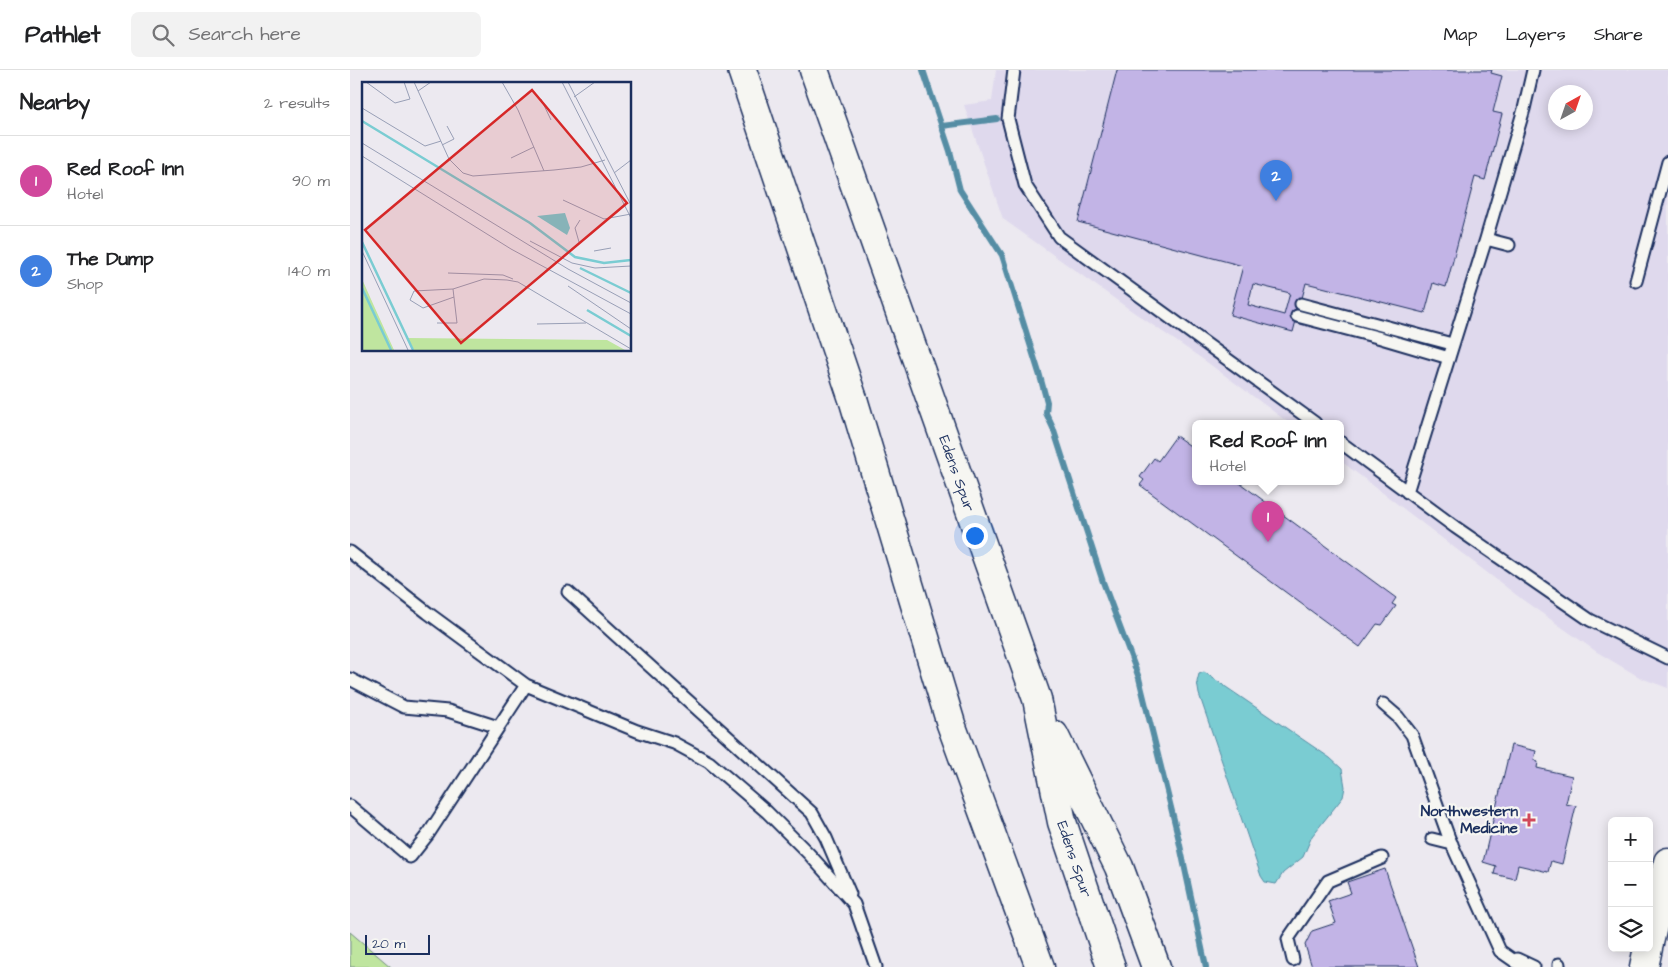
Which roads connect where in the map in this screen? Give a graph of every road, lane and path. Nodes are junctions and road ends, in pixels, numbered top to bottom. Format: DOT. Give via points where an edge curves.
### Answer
graph roads {
  1 [pos="742,70"];
  2 [pos="814,70"];
  3 [pos="1014,70"];
  4 [pos="1533,70"];
  5 [pos="1668,162"];
  6 [pos="1486,239"];
  7 [pos="1508,245"];
  8 [pos="1636,282"];
  9 [pos="1301,304"];
  10 [pos="1297,316"];
  11 [pos="1452,344"];
  12 [pos="1449,358"];
  13 [pos="1311,420"];
  14 [pos="1344,445"];
  15 [pos="1407,492"];
  16 [pos="350,552"];
  17 [pos="568,592"];
  18 [pos="1668,658"];
  19 [pos="350,679"];
  20 [pos="526,685"];
  21 [pos="1036,700"];
  22 [pos="1383,704"];
  23 [pos="951,724"];
  24 [pos="498,727"];
  25 [pos="350,806"];
  26 [pos="1432,838"];
  27 [pos="1452,844"];
  28 [pos="1382,858"];
  29 [pos="1668,862"];
  30 [pos="854,904"];
  31 [pos="1653,926"];
  32 [pos="1500,951"];
  33 [pos="1647,952"];
  34 [pos="1293,960"];
  35 [pos="876,967"];
  36 [pos="1023,967"];
  37 [pos="1040,967"];
  38 [pos="1111,967"];
  39 [pos="1156,967"];
  40 [pos="1523,967"];
  41 [pos="1534,967"];
  42 [pos="1644,967"];
  1 -- 23 [label="main road" via="854,402"];
  2 -- 21 [label="main road, Edens Spur"];
  3 -- 13 [label="lane" via="1008,119 1025,185 1059,237"];
  4 -- 6 [label="lane"];
  5 -- 8 [label="lane"];
  6 -- 7 [label="lane"];
  6 -- 11 [label="lane"];
  9 -- 11 [label="lane"];
  10 -- 12 [label="lane"];
  11 -- 12 [label="lane"];
  12 -- 15 [label="lane"];
  14 -- 15 [label="lane"];
  15 -- 18 [label="lane" via="1590,620"];
  16 -- 20 [label="lane"];
  17 -- 30 [label="lane" via="812,813"];
  19 -- 24 [label="lane" via="404,707 448,711"];
  20 -- 24 [label="lane"];
  20 -- 30 [label="lane" via="674,743 709,762 809,854"];
  21 -- 38 [label="main road, Edens Spur" via="1062,822"];
  21 -- 39 [label="main road" via="1120,867"];
  22 -- 27 [label="lane" via="1412,734"];
  23 -- 36 [label="main road"];
  23 -- 37 [label="main road"];
  24 -- 25 [label="lane" via="410,858"];
  26 -- 27 [label="lane"];
  27 -- 32 [label="lane"];
  28 -- 34 [label="lane" via="1328,881 1288,939"];
  29 -- 31 [label="main road"];
  30 -- 35 [label="lane"];
  32 -- 40 [label="lane"];
  32 -- 41 [label="lane"];
  33 -- 42 [label="main road"];
}
